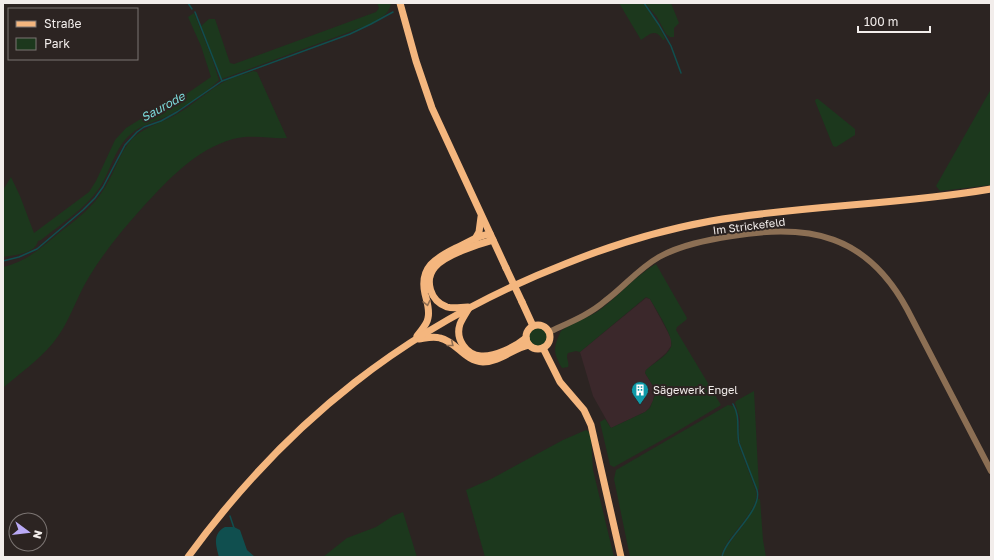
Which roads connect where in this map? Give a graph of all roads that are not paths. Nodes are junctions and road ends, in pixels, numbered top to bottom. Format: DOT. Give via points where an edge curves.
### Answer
graph roads {
  1 [pos="400,3"];
  2 [pos="991,189"];
  3 [pos="481,214"];
  4 [pos="492,237"];
  5 [pos="475,239"];
  6 [pos="470,307"];
  7 [pos="533,326"];
  8 [pos="549,332"];
  9 [pos="414,340"];
  10 [pos="528,342"];
  11 [pos="543,348"];
  12 [pos="991,471"];
  13 [pos="188,557"];
  14 [pos="621,557"];
  1 -- 3 [label="main road" via="432,108"];
  2 -- 6 [label="main road" via="928,198 757,214 685,227 595,252 520,282"];
  3 -- 4 [label="main road"];
  3 -- 5 [label="main road" via="479,232"];
  4 -- 5 [label="main road" via="480,236"];
  4 -- 6 [label="main road" via="444,260 435,267 430,278 430,289 441,304 450,308"];
  4 -- 7 [label="main road, bridge"];
  5 -- 9 [label="main road, one-way" via="437,258 427,269 424,287 428,317"];
  6 -- 9 [label="main road"];
  6 -- 10 [label="main road" via="458,331 461,342 470,352 482,356 494,354"];
  7 -- 8 [label="main road" via="544,326"];
  7 -- 10 [label="main road" via="528,331"];
  8 -- 11 [label="main road" via="549,343"];
  8 -- 12 [label="street, Im Strickefeld" via="597,308 644,267 673,251 753,233 792,231 826,237 862,254 892,284"];
  9 -- 10 [label="main road, one-way" via="441,338 468,358 483,362 499,358"];
  9 -- 13 [label="main road" via="349,386 293,435 235,496"];
  10 -- 11 [label="main road" via="536,349"];
  11 -- 14 [label="main road" via="560,382 584,410 591,425"];
}
